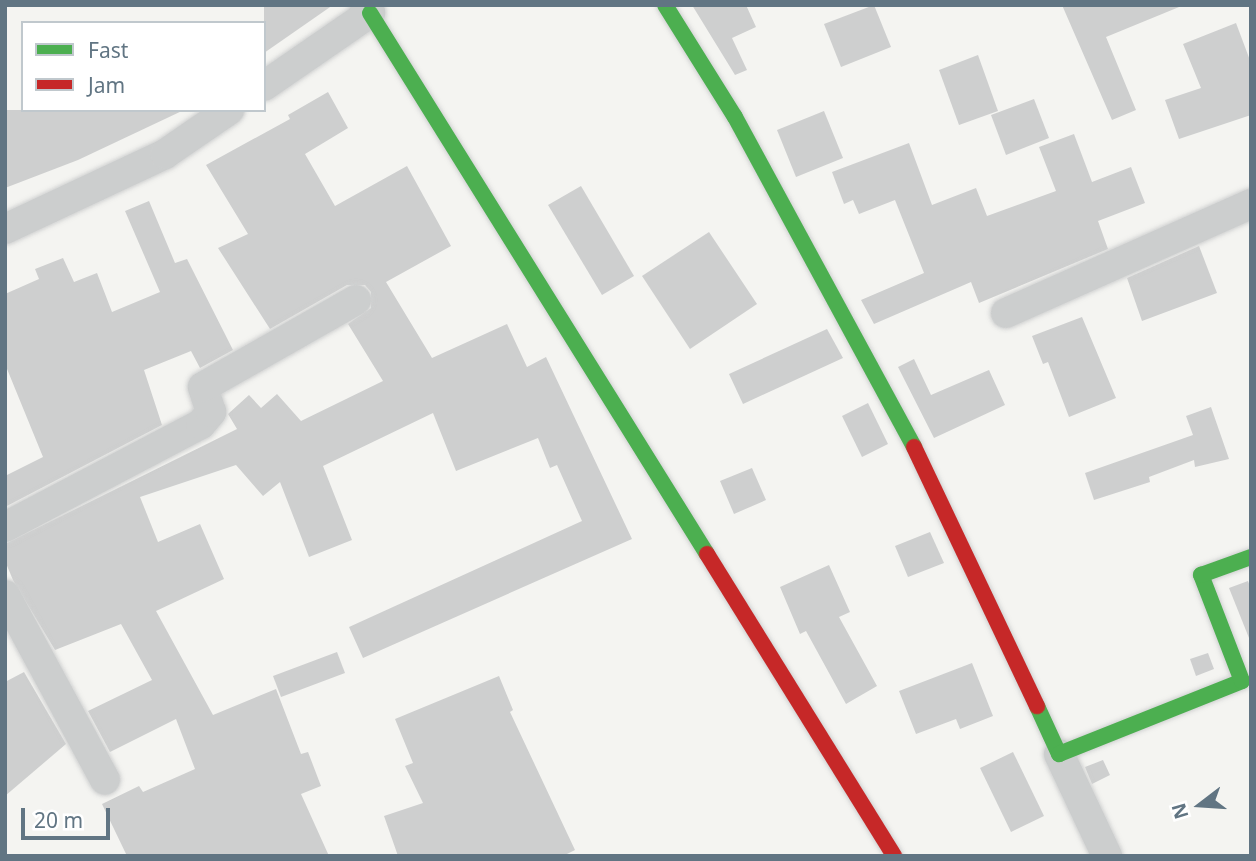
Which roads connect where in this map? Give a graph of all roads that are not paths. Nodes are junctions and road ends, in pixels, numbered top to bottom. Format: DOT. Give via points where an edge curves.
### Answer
graph roads {
  1 [pos="665,5"];
  2 [pos="372,8"];
  3 [pos="266,85"];
  4 [pos="226,112"];
  5 [pos="1251,204"];
  6 [pos="5,229"];
  7 [pos="356,300"];
  8 [pos="1006,313"];
  9 [pos="5,527"];
  10 [pos="1251,557"];
  11 [pos="5,595"];
  12 [pos="1059,754"];
  13 [pos="105,780"];
  14 [pos="894,856"];
  15 [pos="1107,856"];
  1 -- 12 [label="street" via="735,117 894,405"];
  2 -- 3 [label="street"];
  2 -- 14 [label="street"];
  4 -- 6 [label="street" via="164,154"];
  5 -- 8 [label="street"];
  7 -- 9 [label="street" via="203,387 211,412 201,424"];
  10 -- 12 [label="street" via="1201,575 1242,681"];
  11 -- 13 [label="street"];
  12 -- 15 [label="street"];
}
